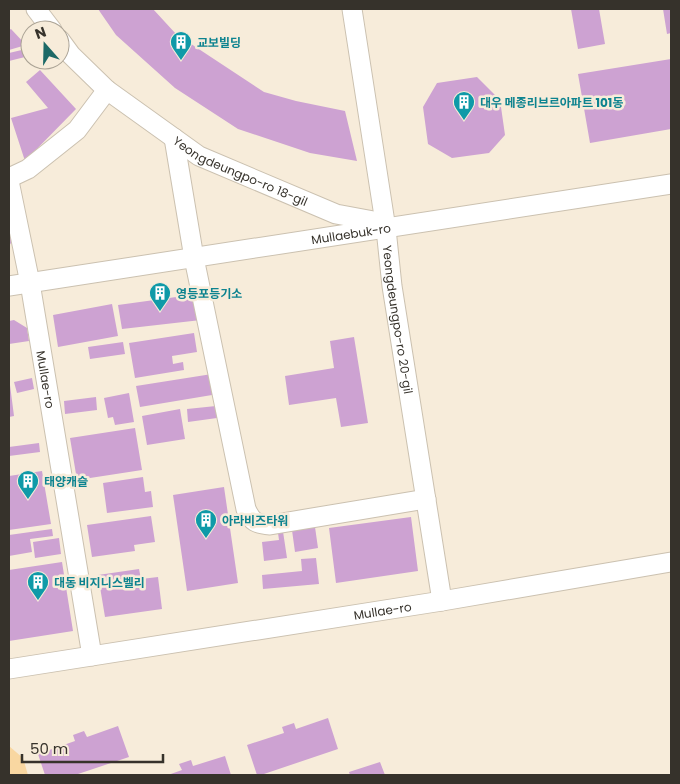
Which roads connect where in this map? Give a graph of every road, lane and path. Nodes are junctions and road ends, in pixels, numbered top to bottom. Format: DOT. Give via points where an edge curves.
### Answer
graph roads {
  1 [pos="36,9"];
  2 [pos="352,9"];
  3 [pos="44,20"];
  4 [pos="70,54"];
  5 [pos="107,90"];
  6 [pos="174,138"];
  7 [pos="9,180"];
  8 [pos="671,184"];
  9 [pos="386,229"];
  10 [pos="194,258"];
  11 [pos="30,283"];
  12 [pos="9,286"];
  13 [pos="426,499"];
  14 [pos="671,562"];
  15 [pos="442,601"];
  16 [pos="92,656"];
  17 [pos="9,669"];
  1 -- 3 [label="street"];
  2 -- 9 [label="street, Yeongdeungpo-ro 20-gil"];
  4 -- 5 [label="street, Yeongdeungpo-ro 18-gil"];
  5 -- 6 [label="street, Yeongdeungpo-ro 18-gil"];
  5 -- 7 [label="street" via="76,130 28,169"];
  6 -- 9 [label="street, Yeongdeungpo-ro 18-gil" via="199,156 236,172 336,214 379,222"];
  6 -- 10 [label="street"];
  7 -- 11 [label="street"];
  8 -- 9 [label="street, Mullaebuk-ro"];
  9 -- 10 [label="street, Mullaebuk-ro"];
  9 -- 13 [label="street, Yeongdeungpo-ro 20-gil"];
  10 -- 11 [label="street, Mullaebuk-ro"];
  10 -- 13 [label="street" via="250,517 270,525"];
  11 -- 12 [label="street, Mullaebuk-ro"];
  11 -- 16 [label="street, Mullae-ro"];
  13 -- 15 [label="street, Yeongdeungpo-ro 20-gil"];
  14 -- 15 [label="street, Mullae-ro"];
  15 -- 16 [label="street, Mullae-ro"];
  16 -- 17 [label="street, Mullae-ro"];
}
